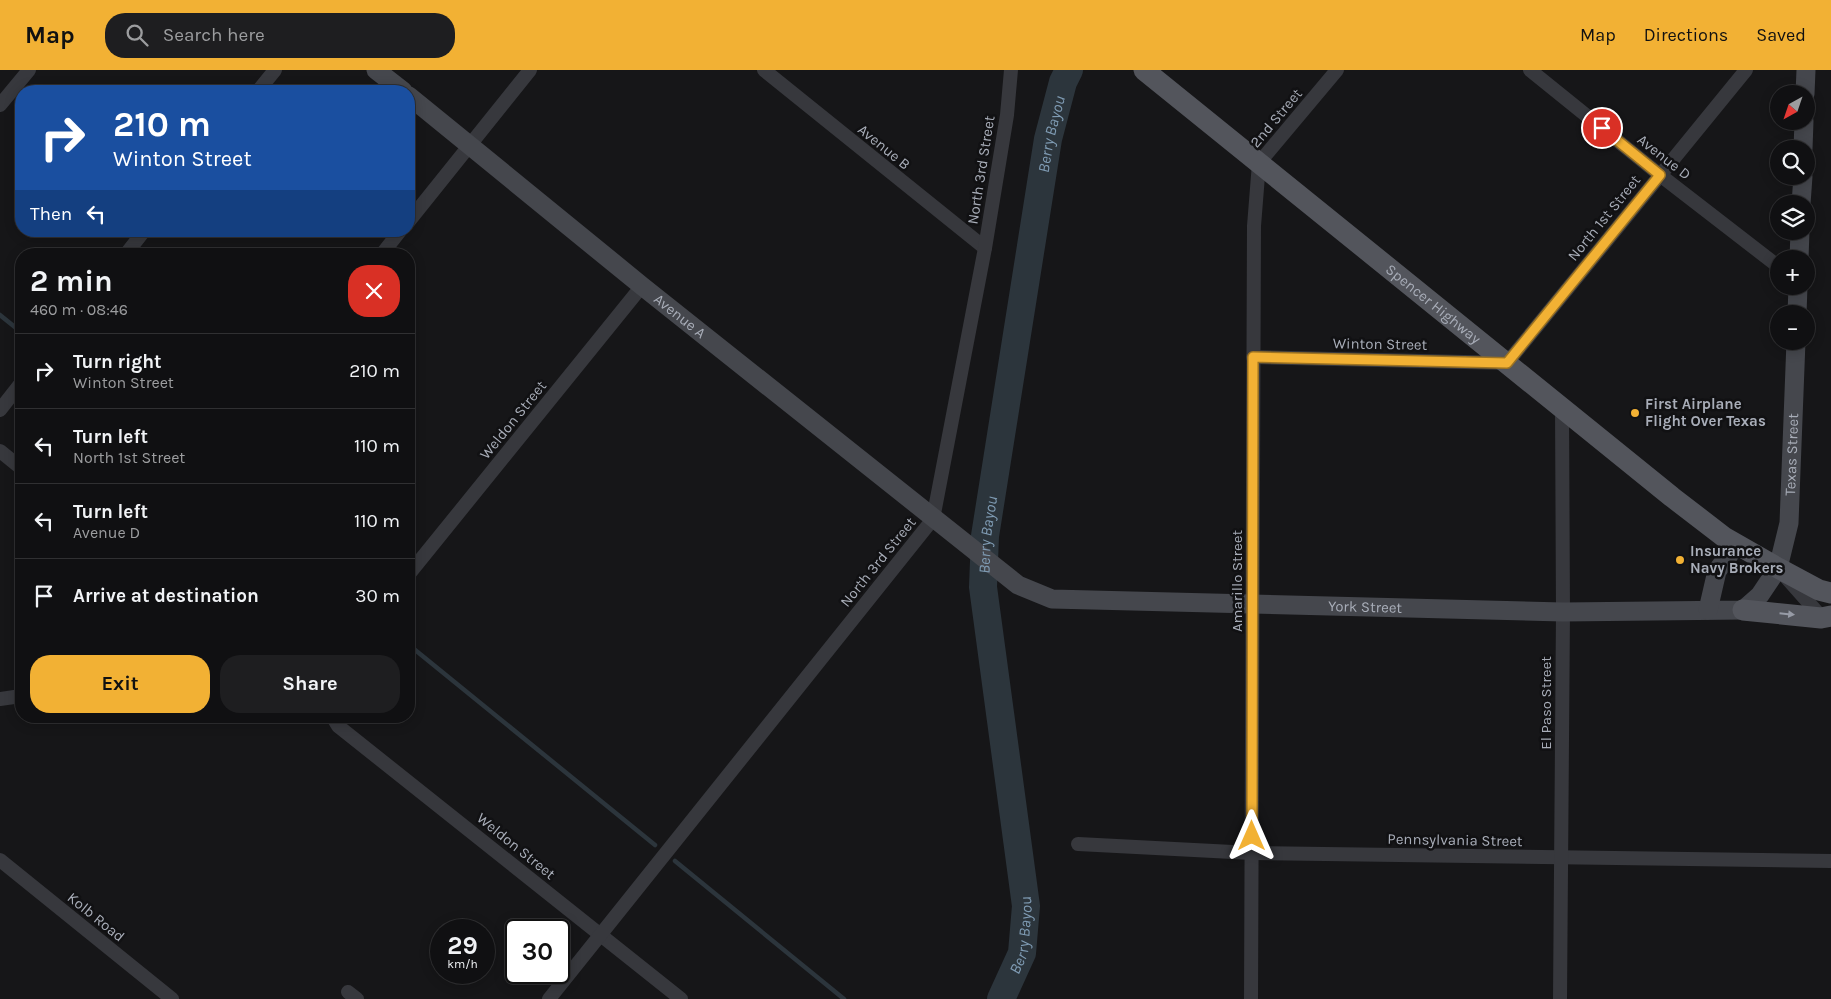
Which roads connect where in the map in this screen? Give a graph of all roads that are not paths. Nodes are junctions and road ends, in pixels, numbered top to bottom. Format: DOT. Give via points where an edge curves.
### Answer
graph roads {
  1 [pos="29,70"];
  2 [pos="275,70"];
  3 [pos="376,70"];
  4 [pos="530,70"];
  5 [pos="764,70"];
  6 [pos="1011,70"];
  7 [pos="1144,70"];
  8 [pos="1337,70"];
  9 [pos="1530,70"];
  10 [pos="1746,70"];
  11 [pos="1806,70"];
  12 [pos="17,85"];
  13 [pos="263,85"];
  14 [pos="395,85"];
  15 [pos="1805,85"];
  16 [pos="15,87"];
  17 [pos="415,101"];
  18 [pos="0,105"];
  19 [pos="470,145"];
  20 [pos="1259,164"];
  21 [pos="1660,175"];
  22 [pos="415,214"];
  23 [pos="139,237"];
  24 [pos="395,237"];
  25 [pos="131,248"];
  26 [pos="387,248"];
  27 [pos="985,248"];
  28 [pos="1770,260"];
  29 [pos="642,286"];
  30 [pos="1796,350"];
  31 [pos="1253,357"];
  32 [pos="1507,363"];
  33 [pos="15,391"];
  34 [pos="1562,408"];
  35 [pos="0,410"];
  36 [pos="0,451"];
  37 [pos="15,463"];
  38 [pos="933,519"];
  39 [pos="953,534"];
  40 [pos="1736,544"];
  41 [pos="415,567"];
  42 [pos="1778,568"];
  43 [pos="1831,593"];
  44 [pos="1253,605"];
  45 [pos="1708,610"];
  46 [pos="1743,610"];
  47 [pos="1563,612"];
  48 [pos="1828,620"];
  49 [pos="15,697"];
  50 [pos="0,699"];
  51 [pos="336,723"];
  52 [pos="1078,844"];
  53 [pos="1252,853"];
  54 [pos="1561,857"];
  55 [pos="0,860"];
  56 [pos="1831,861"];
  57 [pos="601,935"];
  58 [pos="172,999"];
  59 [pos="549,999"];
  60 [pos="682,999"];
  61 [pos="1251,999"];
  62 [pos="1560,999"];
  1 -- 12 [label="street"];
  2 -- 13 [label="street"];
  3 -- 14 [label="street"];
  4 -- 19 [label="street"];
  5 -- 27 [label="street, Avenue B"];
  6 -- 27 [label="street, North 3rd Street" via="1007,115"];
  7 -- 20 [label="main road, Spencer Highway"];
  8 -- 20 [label="street, 2nd Street"];
  9 -- 21 [label="street, Avenue D"];
  10 -- 21 [label="street, North 1st Street"];
  11 -- 15 [label="street"];
  16 -- 18 [label="street"];
  17 -- 19 [label="street, Avenue A"];
  19 -- 22 [label="street"];
  19 -- 29 [label="street, Avenue A"];
  20 -- 31 [label="street, Amarillo Street" via="1254,226"];
  20 -- 32 [label="main road, Spencer Highway"];
  21 -- 28 [label="street, Avenue D"];
  21 -- 32 [label="street, North 1st Street"];
  23 -- 25 [label="street"];
  24 -- 26 [label="street"];
  27 -- 38 [label="street, North 3rd Street"];
  29 -- 38 [label="street, Avenue A"];
  29 -- 41 [label="street, Weldon Street"];
  30 -- 42 [label="street, Texas Street" via="1789,523"];
  31 -- 32 [label="street, Winton Street"];
  31 -- 44 [label="street, Amarillo Street"];
  32 -- 34 [label="main road, Spencer Highway"];
  33 -- 35 [label="street"];
  34 -- 40 [label="main road, Spencer Highway"];
  34 -- 47 [label="street, El Paso Street"];
  36 -- 37 [label="street"];
  38 -- 39 [label="street, Avenue A"];
  38 -- 57 [label="street, North 3rd Street"];
  39 -- 44 [label="street, York Street" via="1018,585 1052,599"];
  40 -- 42 [label="main road, Spencer Highway"];
  40 -- 45 [label="street" via="1717,571"];
  42 -- 43 [label="main road, Spencer Highway"];
  42 -- 46 [label="street" via="1760,595"];
  42 -- 48 [label="street"];
  44 -- 47 [label="street, York Street"];
  44 -- 53 [label="street, Amarillo Street"];
  45 -- 46 [label="street, York Street"];
  45 -- 47 [label="street, York Street"];
  46 -- 48 [label="main road, one-way"];
  47 -- 54 [label="street, El Paso Street"];
  49 -- 50 [label="street"];
  51 -- 57 [label="street, Weldon Street"];
  52 -- 53 [label="street, Pennsylvania Street"];
  53 -- 54 [label="street, Pennsylvania Street"];
  53 -- 61 [label="street, Amarillo Street"];
  54 -- 56 [label="street, Pennsylvania Street"];
  54 -- 62 [label="street, El Paso Street"];
  55 -- 58 [label="street, Kolb Road"];
  57 -- 59 [label="street, North 3rd Street"];
  57 -- 60 [label="street, Weldon Street"];
}
